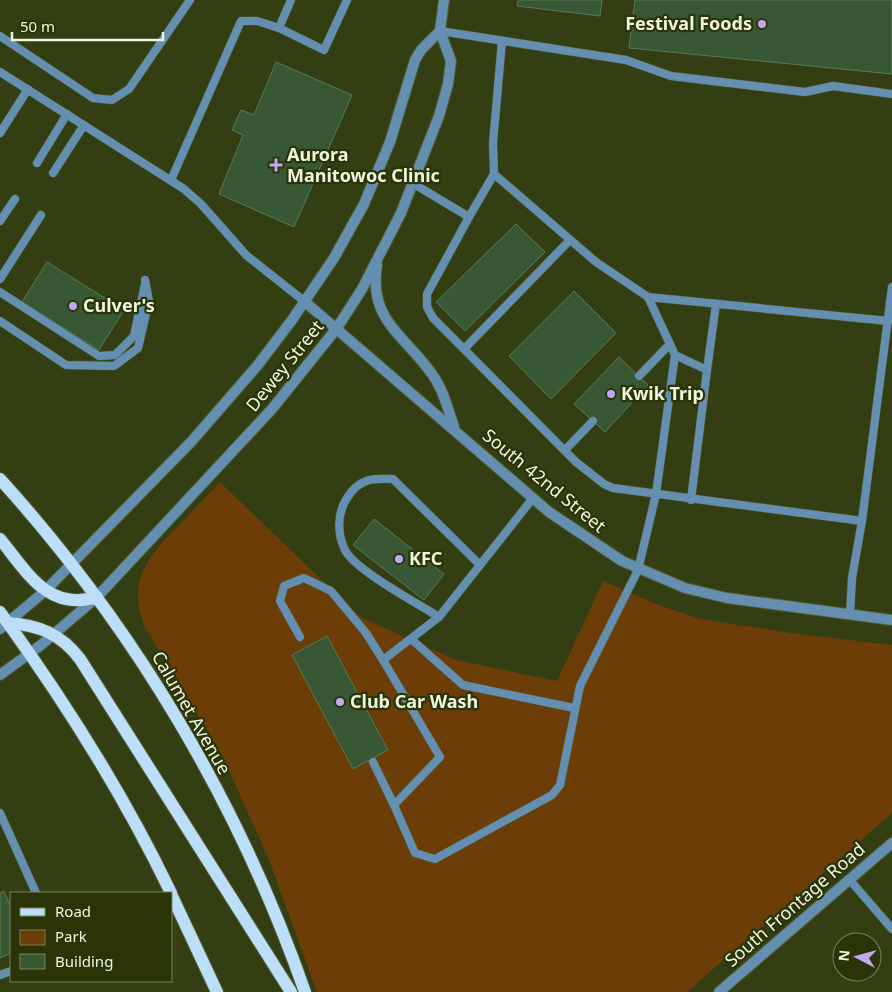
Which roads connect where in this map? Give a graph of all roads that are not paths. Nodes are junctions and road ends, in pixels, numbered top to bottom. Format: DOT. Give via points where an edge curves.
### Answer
graph roads {
  1 [pos="190,0"];
  2 [pos="291,0"];
  3 [pos="347,0"];
  4 [pos="444,0"];
  5 [pos="279,28"];
  6 [pos="440,31"];
  7 [pos="0,36"];
  8 [pos="502,41"];
  9 [pos="0,72"];
  10 [pos="28,89"];
  11 [pos="892,94"];
  12 [pos="67,114"];
  13 [pos="84,125"];
  14 [pos="0,133"];
  15 [pos="37,163"];
  16 [pos="53,172"];
  17 [pos="494,174"];
  18 [pos="171,180"];
  19 [pos="414,184"];
  20 [pos="15,199"];
  21 [pos="41,215"];
  22 [pos="469,217"];
  23 [pos="0,221"];
  24 [pos="570,240"];
  25 [pos="380,254"];
  26 [pos="0,279"];
  27 [pos="892,287"];
  28 [pos="0,292"];
  29 [pos="648,297"];
  30 [pos="304,301"];
  31 [pos="716,304"];
  32 [pos="0,321"];
  33 [pos="888,321"];
  34 [pos="338,328"];
  35 [pos="670,344"];
  36 [pos="464,349"];
  37 [pos="675,355"];
  38 [pos="707,370"];
  39 [pos="639,376"];
  40 [pos="593,421"];
  41 [pos="454,428"];
  42 [pos="564,450"];
  43 [pos="0,479"];
  44 [pos="656,494"];
  45 [pos="533,498"];
  46 [pos="691,500"];
  47 [pos="862,521"];
  48 [pos="0,539"];
  49 [pos="479,564"];
  50 [pos="71,565"];
  51 [pos="638,570"];
  52 [pos="44,591"];
  53 [pos="96,597"];
  54 [pos="0,612"];
  55 [pos="850,615"];
  56 [pos="439,617"];
  57 [pos="892,620"];
  58 [pos="4,626"];
  59 [pos="54,634"];
  60 [pos="300,637"];
  61 [pos="411,639"];
  62 [pos="29,654"];
  63 [pos="383,660"];
  64 [pos="0,675"];
  65 [pos="574,708"];
  66 [pos="373,762"];
  67 [pos="394,805"];
  68 [pos="0,816"];
  69 [pos="892,844"];
  70 [pos="850,879"];
  71 [pos="36,892"];
  72 [pos="171,892"];
  73 [pos="172,895"];
  74 [pos="892,929"];
  75 [pos="217,992"];
  76 [pos="291,992"];
  77 [pos="305,992"];
  78 [pos="719,992"];
  1 -- 7 [label="lane" via="129,88 112,100 93,98"];
  2 -- 5 [label="lane"];
  3 -- 5 [label="lane" via="324,50"];
  4 -- 6 [label="street"];
  5 -- 18 [label="lane" via="241,21"];
  6 -- 8 [label="lane"];
  6 -- 19 [label="street, Dewey Street" via="450,54 450,76"];
  6 -- 30 [label="street, Dewey Street" via="421,50 416,60 398,119 364,204 339,250"];
  8 -- 11 [label="lane" via="626,60 671,76 805,92 833,86"];
  8 -- 17 [label="lane" via="493,143"];
  9 -- 10 [label="lane"];
  10 -- 12 [label="lane"];
  10 -- 14 [label="lane"];
  12 -- 13 [label="lane"];
  12 -- 15 [label="lane"];
  13 -- 16 [label="lane"];
  13 -- 18 [label="lane"];
  17 -- 22 [label="lane"];
  17 -- 24 [label="lane"];
  18 -- 30 [label="lane" via="201,204 246,255"];
  19 -- 22 [label="lane"];
  19 -- 25 [label="street, Dewey Street"];
  20 -- 23 [label="lane"];
  21 -- 26 [label="lane"];
  22 -- 36 [label="lane" via="427,294 426,307 432,318"];
  24 -- 29 [label="lane"];
  24 -- 36 [label="lane"];
  25 -- 34 [label="street, Dewey Street"];
  25 -- 41 [label="street" via="376,290 382,312 391,329 436,379"];
  27 -- 33 [label="lane"];
  28 -- 32 [label="lane" via="100,356 115,355 134,336 146,280 149,301 138,348 114,366 66,365"];
  29 -- 31 [label="lane"];
  29 -- 35 [label="lane"];
  30 -- 34 [label="street, South 42nd Street"];
  30 -- 50 [label="street, Dewey Street" via="257,366 191,442"];
  31 -- 33 [label="lane"];
  31 -- 38 [label="lane"];
  33 -- 47 [label="lane"];
  34 -- 41 [label="street, South 42nd Street"];
  34 -- 53 [label="street, Dewey Street" via="272,409"];
  35 -- 37 [label="lane"];
  35 -- 39 [label="lane"];
  36 -- 42 [label="lane"];
  37 -- 38 [label="lane"];
  37 -- 44 [label="lane"];
  38 -- 46 [label="lane"];
  40 -- 42 [label="lane"];
  41 -- 45 [label="street, South 42nd Street"];
  42 -- 44 [label="lane" via="604,484"];
  43 -- 50 [label="main road, Calumet Avenue"];
  44 -- 46 [label="lane"];
  44 -- 51 [label="lane"];
  45 -- 49 [label="lane"];
  45 -- 51 [label="street, South 42nd Street" via="586,539"];
  46 -- 47 [label="lane"];
  47 -- 55 [label="lane" via="852,578"];
  48 -- 52 [label="main road"];
  49 -- 56 [label="lane"];
  49 -- 56 [label="lane" via="393,479 373,478 354,487 341,507 339,528 345,550 363,569"];
  50 -- 52 [label="street, Dewey Street"];
  50 -- 53 [label="main road, Calumet Avenue"];
  51 -- 55 [label="street, South 42nd Street" via="720,597"];
  51 -- 65 [label="lane" via="580,686"];
  52 -- 53 [label="main road" via="68,601"];
  52 -- 58 [label="street, Dewey Street"];
  53 -- 59 [label="street, Dewey Street"];
  53 -- 77 [label="main road, Calumet Avenue" via="140,658 206,771 266,894"];
  54 -- 58 [label="main road"];
  55 -- 57 [label="street, South 42nd Street"];
  56 -- 61 [label="lane"];
  58 -- 59 [label="main road" via="32,626"];
  58 -- 62 [label="main road"];
  59 -- 62 [label="street, Dewey Street"];
  59 -- 76 [label="main road" via="69,646 87,669"];
  60 -- 63 [label="lane" via="280,601 284,586 304,578 331,590"];
  61 -- 63 [label="lane"];
  61 -- 65 [label="lane" via="463,685"];
  62 -- 64 [label="street, Dewey Street"];
  62 -- 72 [label="main road" via="149,847"];
  63 -- 67 [label="lane" via="440,757"];
  65 -- 67 [label="lane" via="560,785 552,795 435,859 415,853"];
  66 -- 67 [label="lane"];
  68 -- 71 [label="lane"];
  69 -- 70 [label="street, South Frontage Road"];
  70 -- 74 [label="lane"];
  70 -- 78 [label="street, South Frontage Road"];
  73 -- 75 [label="main road"];
}
